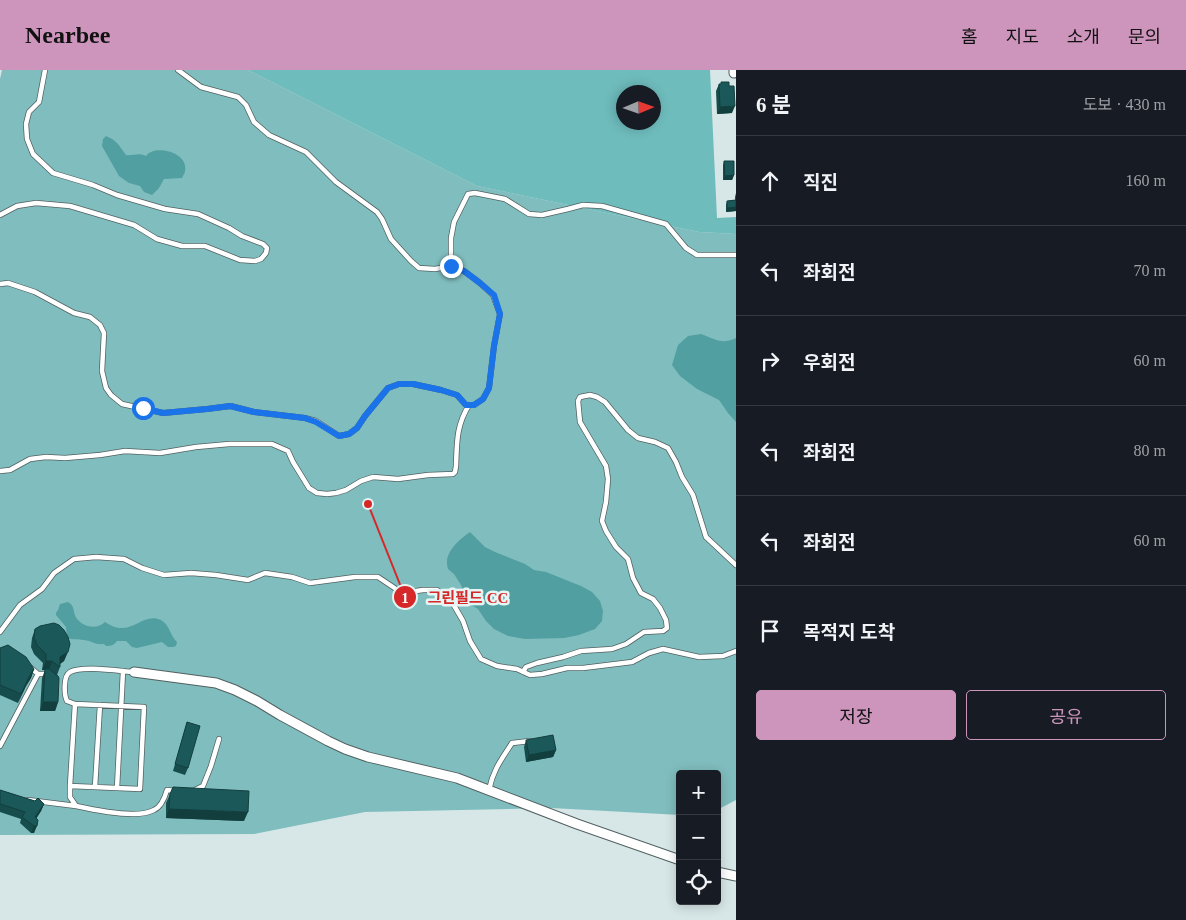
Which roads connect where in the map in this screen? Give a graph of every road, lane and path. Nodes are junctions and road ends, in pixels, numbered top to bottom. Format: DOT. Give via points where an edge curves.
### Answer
graph roads {
  1 [pos="45,70"];
  2 [pos="178,70"];
  3 [pos="0,215"];
  4 [pos="736,255"];
  5 [pos="451,266"];
  6 [pos="0,284"];
  7 [pos="469,405"];
  8 [pos="0,471"];
  9 [pos="736,565"];
  10 [pos="0,632"];
  11 [pos="736,651"];
  12 [pos="26,662"];
  13 [pos="123,671"];
  14 [pos="134,672"];
  15 [pos="523,672"];
  16 [pos="38,674"];
  17 [pos="52,678"];
  18 [pos="58,682"];
  19 [pos="64,695"];
  20 [pos="76,704"];
  21 [pos="100,705"];
  22 [pos="121,706"];
  23 [pos="219,739"];
  24 [pos="534,741"];
  25 [pos="0,746"];
  26 [pos="70,786"];
  27 [pos="95,787"];
  28 [pos="117,788"];
  29 [pos="490,790"];
  30 [pos="179,791"];
  31 [pos="185,792"];
  32 [pos="24,799"];
  33 [pos="76,806"];
  34 [pos="676,859"];
  35 [pos="721,873"];
  36 [pos="736,876"];
  1 -- 3 [label="lane" via="39,102 29,112 27,139 33,154 53,173 141,202 198,214 263,244 266,253 255,261 240,260 206,246 182,246 157,240 134,226 70,206 36,203 17,206"];
  2 -- 5 [label="lane" via="201,87 238,97 254,122 269,135 306,152 336,182 377,212 391,239 419,268"];
  4 -- 5 [label="lane" via="697,255 686,248 666,224 615,209 582,205 542,215 529,214 505,199 476,193 468,194 454,222"];
  5 -- 7 [label="lane" via="464,271 494,295 500,314 489,388 483,399"];
  6 -- 7 [label="lane" via="8,283 35,292 74,313 90,317 100,325 104,333 102,371 106,388 122,404 163,413 230,406 305,418 339,436 357,428 388,388 399,384 441,390 457,395"];
  7 -- 8 [label="lane" via="458,431 453,474 398,479 373,477 346,490 327,494 308,488 288,451 272,444 228,444 160,452 125,451 46,457 30,459 10,470"];
  9 -- 15 [label="lane" via="706,537 693,495 668,448 638,438 597,397 580,397 580,422 606,466 608,479 602,521 616,547 628,559 641,593 660,608 667,628 644,632 612,649 581,651 537,663 526,667"];
  10 -- 15 [label="lane" via="20,605 74,558 124,559 164,575 191,573 248,580 265,574 310,583 378,577 402,593 438,590 452,602 481,659"];
  11 -- 15 [label="lane" via="723,656 699,657 663,649 632,662 567,668 542,674"];
  12 -- 16 [label="lane"];
  13 -- 14 [label="lane"];
  13 -- 19 [label="lane" via="71,671 66,676"];
  13 -- 22 [label="lane"];
  14 -- 29 [label="street" via="216,683 257,701 345,749 457,778"];
  16 -- 17 [label="lane"];
  16 -- 25 [label="lane"];
  18 -- 19 [label="lane"];
  19 -- 20 [label="lane" via="66,701"];
  20 -- 21 [label="lane"];
  20 -- 26 [label="lane"];
  21 -- 22 [label="lane"];
  21 -- 27 [label="lane"];
  22 -- 28 [label="lane"];
  22 -- 28 [label="lane" via="144,707 140,790"];
  23 -- 31 [label="lane" via="204,786"];
  24 -- 29 [label="lane" via="512,743 492,776"];
  26 -- 27 [label="lane"];
  26 -- 33 [label="lane" via="70,797"];
  27 -- 28 [label="lane"];
  29 -- 34 [label="street"];
  30 -- 33 [label="lane" via="167,790 155,810 136,814"];
  32 -- 33 [label="lane"];
  35 -- 36 [label="street"];
}
